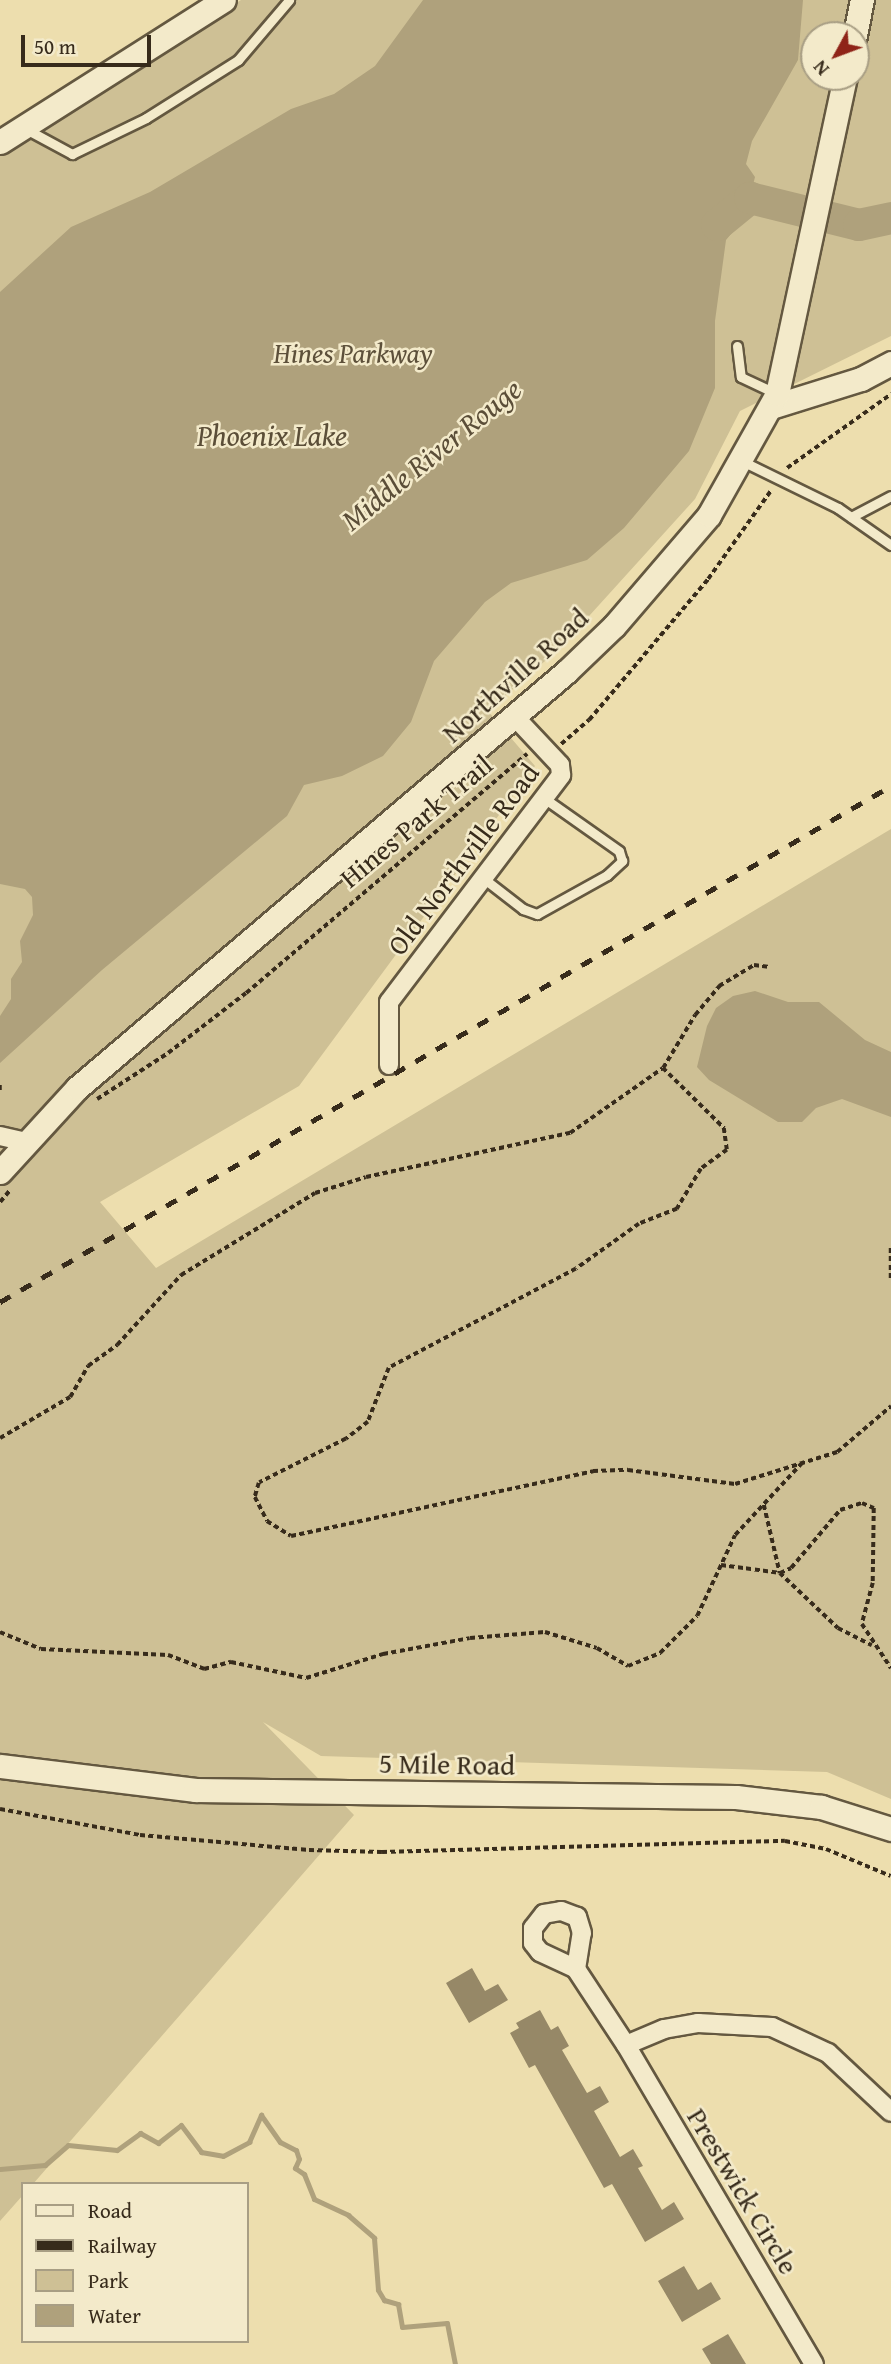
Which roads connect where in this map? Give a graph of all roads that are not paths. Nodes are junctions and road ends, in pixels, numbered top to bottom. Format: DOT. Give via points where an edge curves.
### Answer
graph roads {
  1 [pos="224,0"];
  2 [pos="289,0"];
  3 [pos="862,0"];
  4 [pos="858,21"];
  5 [pos="842,91"];
  6 [pos="23,128"];
  7 [pos="0,142"];
  8 [pos="737,346"];
  9 [pos="891,363"];
  10 [pos="774,400"];
  11 [pos="740,460"];
  12 [pos="891,496"];
  13 [pos="851,517"];
  14 [pos="891,545"];
  15 [pos="515,717"];
  16 [pos="544,798"];
  17 [pos="483,878"];
  18 [pos="389,1065"];
  19 [pos="0,1136"];
  20 [pos="26,1142"];
  21 [pos="8,1177"];
  22 [pos="0,1766"];
  23 [pos="891,1829"];
  24 [pos="576,1969"];
  25 [pos="626,2045"];
  26 [pos="891,2112"];
  27 [pos="814,2364"];
  1 -- 6 [label="street"];
  2 -- 6 [label="lane" via="238,60 146,118 72,154"];
  3 -- 4 [label="street"];
  5 -- 10 [label="street, Northville Road"];
  6 -- 7 [label="street"];
  8 -- 10 [label="lane" via="741,377"];
  9 -- 10 [label="street" via="861,379"];
  10 -- 11 [label="street, Northville Road"];
  11 -- 13 [label="lane"];
  11 -- 15 [label="street, Northville Road" via="709,515 645,591"];
  12 -- 13 [label="lane"];
  13 -- 14 [label="lane"];
  15 -- 16 [label="street, Old Northville Road" via="560,765 561,775"];
  15 -- 20 [label="street, Northville Road" via="77,1088"];
  16 -- 17 [label="street, Old Northville Road"];
  16 -- 17 [label="lane" via="619,851 622,861 607,875 533,915"];
  17 -- 18 [label="street, Old Northville Road" via="389,1002"];
  19 -- 20 [label="street"];
  20 -- 21 [label="street, Northville Road"];
  22 -- 23 [label="street, 5 Mile Road" via="195,1790 771,1799 839,1811"];
  24 -- 25 [label="street, Prestwick Circle"];
  25 -- 26 [label="street" via="664,2029 698,2023 772,2027 828,2053"];
  25 -- 27 [label="street, Prestwick Circle"];
}
